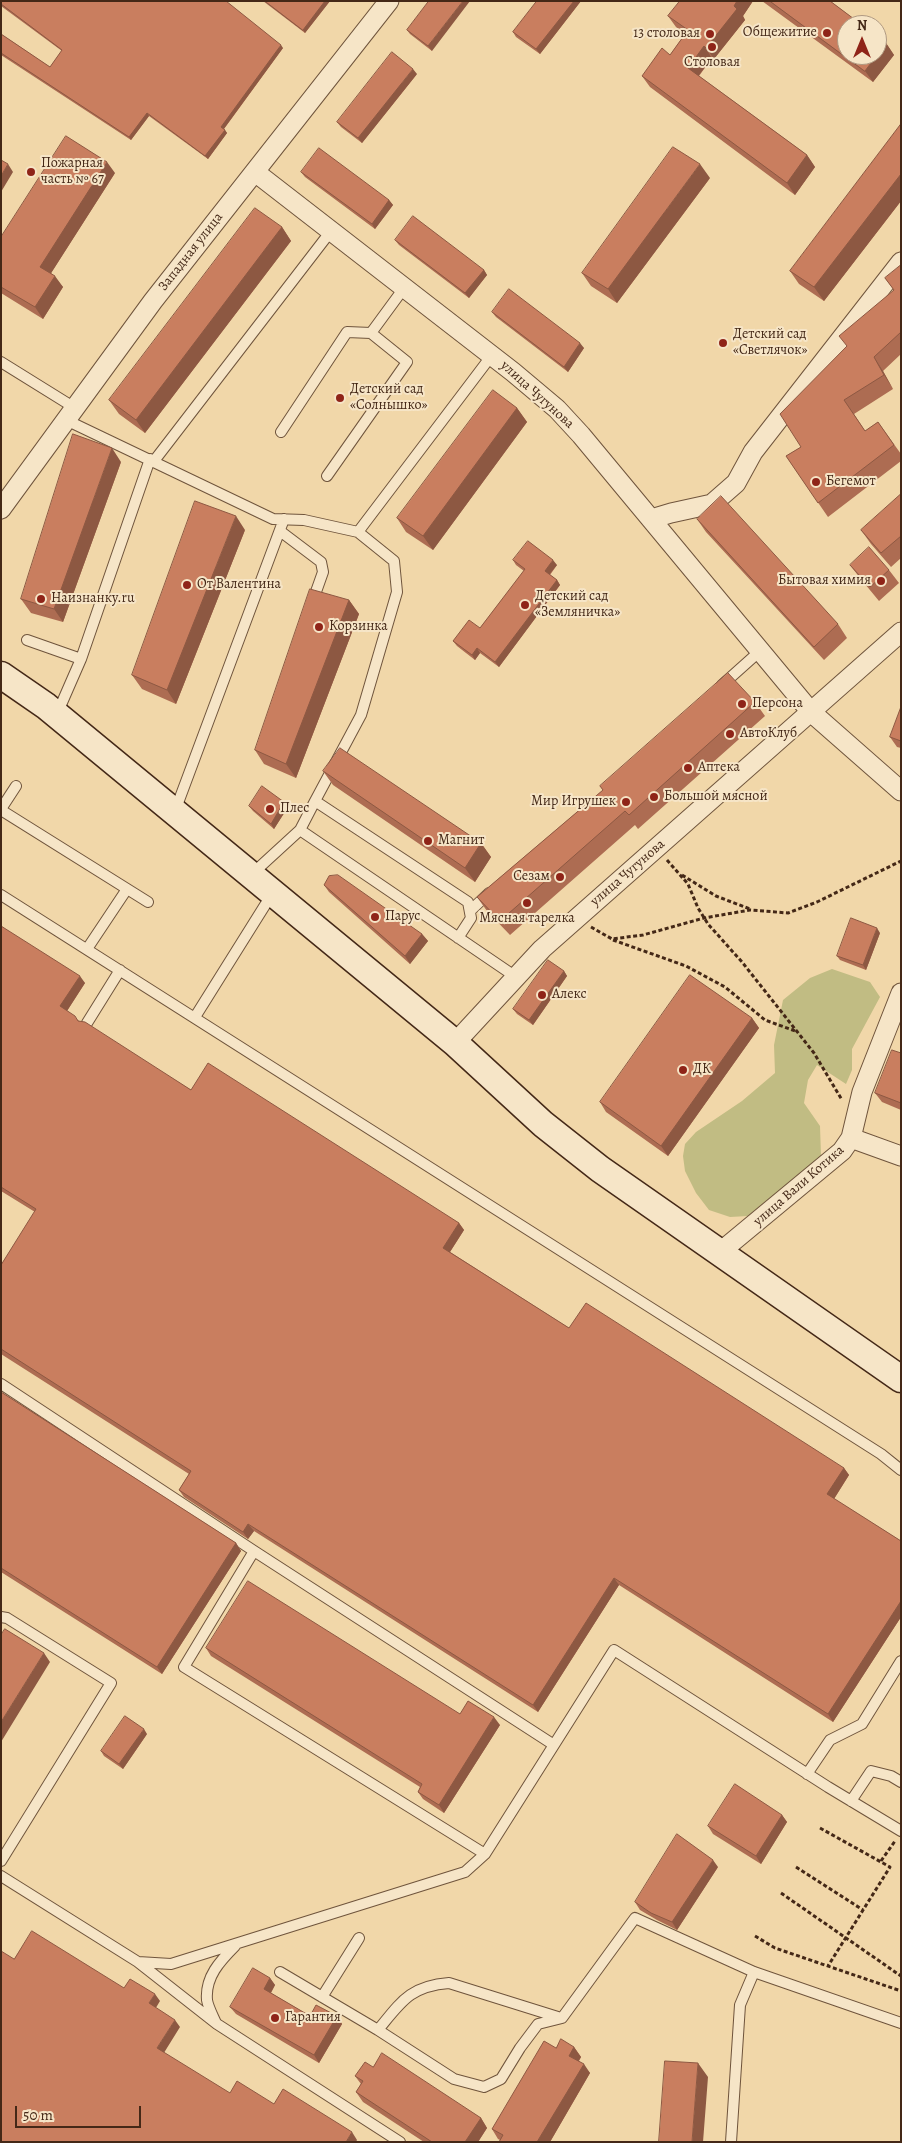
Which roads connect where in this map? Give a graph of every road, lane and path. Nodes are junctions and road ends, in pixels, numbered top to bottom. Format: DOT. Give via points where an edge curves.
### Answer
graph roads {
  1 [pos="389,1"];
  2 [pos="255,172"];
  3 [pos="331,231"];
  4 [pos="901,262"];
  5 [pos="404,288"];
  6 [pos="370,333"];
  7 [pos="492,355"];
  8 [pos="1,362"];
  9 [pos="70,414"];
  10 [pos="282,432"];
  11 [pos="152,460"];
  12 [pos="327,476"];
  13 [pos="1,509"];
  14 [pos="284,519"];
  15 [pos="651,519"];
  16 [pos="280,531"];
  17 [pos="358,532"];
  18 [pos="310,609"];
  19 [pos="901,632"];
  20 [pos="27,640"];
  21 [pos="760,651"];
  22 [pos="81,659"];
  23 [pos="1,675"];
  24 [pos="716,691"];
  25 [pos="811,712"];
  26 [pos="57,715"];
  27 [pos="16,786"];
  28 [pos="901,791"];
  29 [pos="315,801"];
  30 [pos="1,809"];
  31 [pos="175,813"];
  32 [pos="300,830"];
  33 [pos="656,848"];
  34 [pos="901,862"];
  35 [pos="678,872"];
  36 [pos="250,875"];
  37 [pos="500,884"];
  38 [pos="127,889"];
  39 [pos="272,894"];
  40 [pos="1,896"];
  41 [pos="148,902"];
  42 [pos="750,910"];
  43 [pos="470,911"];
  44 [pos="579,916"];
  45 [pos="704,918"];
  46 [pos="458,938"];
  47 [pos="612,939"];
  48 [pos="87,949"];
  49 [pos="120,970"];
  50 [pos="516,977"];
  51 [pos="901,993"];
  52 [pos="195,1017"];
  53 [pos="86,1022"];
  54 [pos="798,1032"];
  55 [pos="455,1043"];
  56 [pos="858,1111"];
  57 [pos="851,1138"];
  58 [pos="901,1156"];
  59 [pos="719,1253"];
  60 [pos="901,1379"];
  61 [pos="1,1384"];
  62 [pos="901,1470"];
  63 [pos="254,1551"];
  64 [pos="1,1617"];
  65 [pos="901,1661"];
  66 [pos="554,1745"];
  67 [pos="807,1774"];
  68 [pos="901,1782"];
  69 [pos="851,1801"];
  70 [pos="820,1828"];
  71 [pos="898,1835"];
  72 [pos="485,1854"];
  73 [pos="1,1860"];
  74 [pos="881,1862"];
  75 [pos="796,1867"];
  76 [pos="1,1876"];
  77 [pos="780,1893"];
  78 [pos="863,1910"];
  79 [pos="755,1936"];
  80 [pos="359,1938"];
  81 [pos="846,1938"];
  82 [pos="238,1943"];
  83 [pos="138,1962"];
  84 [pos="828,1966"];
  85 [pos="280,1972"];
  86 [pos="754,1972"];
  87 [pos="901,1976"];
  88 [pos="901,1991"];
  89 [pos="322,1997"];
  90 [pos="562,2018"];
  91 [pos="901,2022"];
  92 [pos="217,2024"];
  93 [pos="378,2030"];
  94 [pos="400,2142"];
  95 [pos="730,2142"];
  1 -- 2 [label="street, Западная улица"];
  2 -- 3 [label="street, улица Чугунова"];
  2 -- 9 [label="street, Западная улица" via="153,301"];
  3 -- 5 [label="street, улица Чугунова"];
  3 -- 11 [label="lane"];
  4 -- 15 [label="street" via="753,452 736,483 712,504"];
  5 -- 6 [label="lane"];
  5 -- 7 [label="street, улица Чугунова"];
  6 -- 10 [label="lane" via="347,332"];
  6 -- 12 [label="lane" via="407,362"];
  7 -- 15 [label="street, улица Чугунова" via="557,409"];
  7 -- 17 [label="lane"];
  8 -- 9 [label="lane"];
  9 -- 11 [label="lane"];
  9 -- 13 [label="street, Западная улица"];
  11 -- 14 [label="lane" via="273,518"];
  11 -- 22 [label="lane"];
  14 -- 16 [label="lane"];
  14 -- 17 [label="lane"];
  15 -- 21 [label="street, улица Чугунова"];
  16 -- 18 [label="lane" via="321,562 323,572"];
  16 -- 31 [label="lane"];
  17 -- 29 [label="lane" via="394,561 397,592 361,715"];
  19 -- 25 [label="street, улица Чугунова"];
  20 -- 22 [label="lane"];
  21 -- 24 [label="lane"];
  21 -- 25 [label="street, улица Чугунова"];
  22 -- 26 [label="lane"];
  23 -- 26 [label="main road"];
  25 -- 28 [label="street, улица Чугунова"];
  25 -- 33 [label="street, улица Чугунова"];
  26 -- 31 [label="main road"];
  27 -- 30 [label="lane"];
  29 -- 32 [label="lane"];
  29 -- 43 [label="lane" via="468,902"];
  30 -- 38 [label="lane"];
  31 -- 36 [label="main road"];
  32 -- 36 [label="lane"];
  32 -- 46 [label="lane"];
  33 -- 35 [label="path"];
  33 -- 44 [label="street, улица Чугунова"];
  34 -- 42 [label="path" via="788,913"];
  35 -- 42 [label="path" via="716,896"];
  35 -- 45 [label="path" via="688,884"];
  36 -- 39 [label="main road"];
  37 -- 43 [label="lane"];
  38 -- 41 [label="lane"];
  38 -- 48 [label="lane"];
  39 -- 52 [label="lane"];
  39 -- 55 [label="main road"];
  40 -- 48 [label="lane"];
  42 -- 45 [label="path"];
  43 -- 46 [label="lane" via="471,918"];
  44 -- 47 [label="path" via="588,926"];
  44 -- 50 [label="street, улица Чугунова"];
  45 -- 47 [label="path" via="643,936"];
  45 -- 54 [label="path"];
  46 -- 50 [label="lane"];
  47 -- 54 [label="path" via="686,966 725,987 765,1020"];
  48 -- 49 [label="lane"];
  49 -- 52 [label="lane"];
  49 -- 53 [label="lane"];
  50 -- 55 [label="street, улица Чугунова"];
  51 -- 56 [label="street, улица Вали Котика" via="862,1092"];
  52 -- 62 [label="lane" via="873,1449"];
  54 -- 56 [label="path" via="847,1107"];
  55 -- 59 [label="main road" via="544,1124 600,1169"];
  56 -- 57 [label="street, улица Вали Котика"];
  57 -- 58 [label="street"];
  57 -- 59 [label="street, улица Вали Котика" via="840,1154"];
  59 -- 60 [label="main road"];
  61 -- 63 [label="lane"];
  63 -- 66 [label="lane"];
  63 -- 72 [label="lane" via="184,1667"];
  64 -- 73 [label="lane" via="112,1683"];
  65 -- 67 [label="lane" via="862,1724 830,1740"];
  66 -- 67 [label="lane" via="614,1650"];
  66 -- 72 [label="lane"];
  67 -- 69 [label="lane"];
  68 -- 69 [label="lane" via="871,1771"];
  69 -- 71 [label="lane"];
  70 -- 74 [label="path"];
  71 -- 74 [label="path"];
  72 -- 82 [label="lane" via="465,1872"];
  74 -- 78 [label="path" via="890,1866"];
  75 -- 78 [label="path"];
  76 -- 83 [label="lane"];
  77 -- 81 [label="path"];
  78 -- 81 [label="path"];
  79 -- 84 [label="path" via="775,1948"];
  80 -- 89 [label="lane"];
  81 -- 84 [label="path"];
  81 -- 87 [label="path"];
  82 -- 83 [label="lane" via="171,1964"];
  82 -- 92 [label="lane" via="218,1962 209,1979 207,2001"];
  83 -- 92 [label="lane"];
  84 -- 88 [label="path"];
  85 -- 89 [label="lane"];
  86 -- 90 [label="lane" via="635,1918"];
  86 -- 91 [label="lane"];
  86 -- 95 [label="lane" via="740,2005"];
  89 -- 93 [label="lane"];
  90 -- 93 [label="lane" via="448,1982 430,1984 404,1998"];
  90 -- 93 [label="lane" via="538,2024 501,2079 484,2087 454,2079"];
  92 -- 94 [label="lane"];
}
